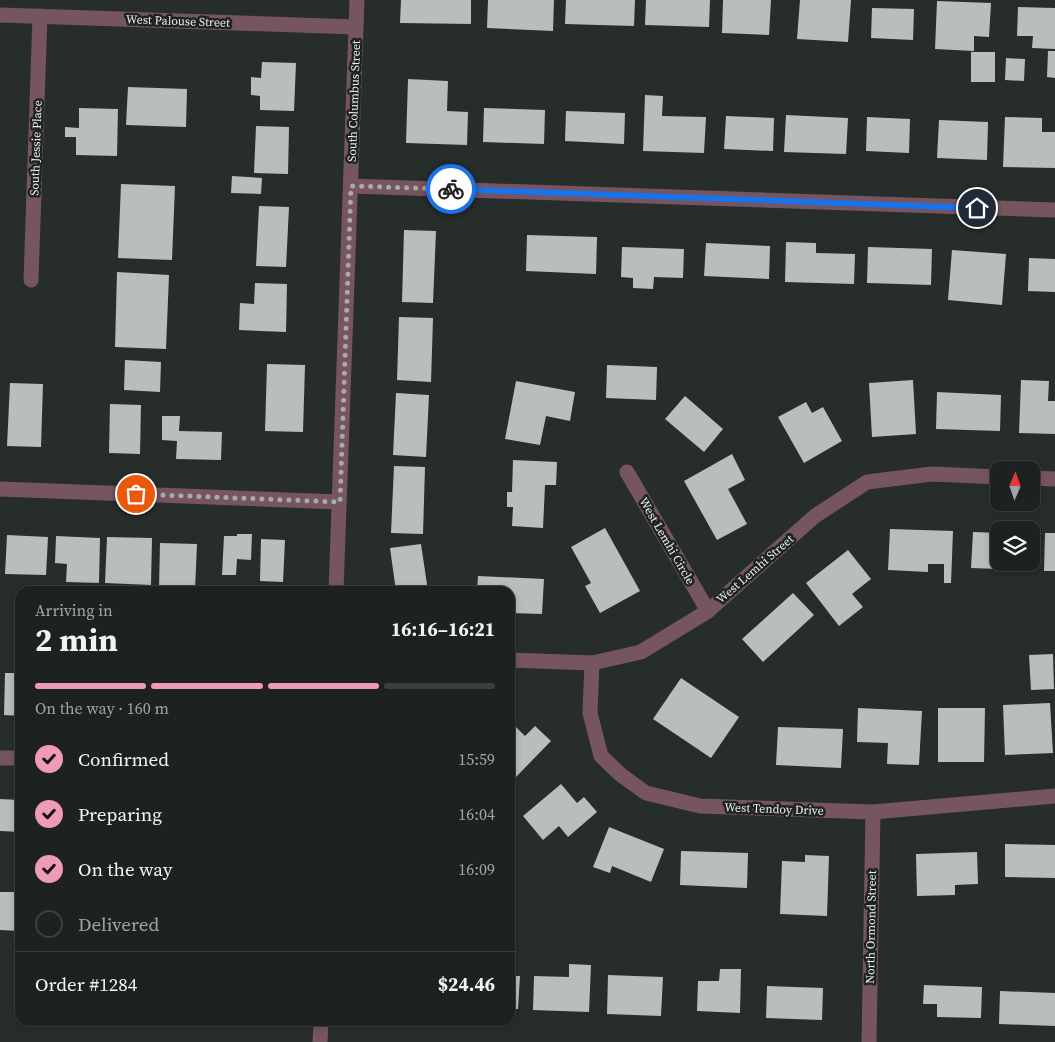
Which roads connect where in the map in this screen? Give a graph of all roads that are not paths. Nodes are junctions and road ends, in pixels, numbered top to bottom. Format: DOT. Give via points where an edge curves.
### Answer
graph roads {
  1 [pos="357,0"];
  2 [pos="0,15"];
  3 [pos="40,16"];
  4 [pos="356,27"];
  5 [pos="351,186"];
  6 [pos="1055,210"];
  7 [pos="31,280"];
  8 [pos="627,472"];
  9 [pos="990,476"];
  10 [pos="1040,478"];
  11 [pos="1055,478"];
  12 [pos="0,489"];
  13 [pos="340,502"];
  14 [pos="336,586"];
  15 [pos="708,611"];
  16 [pos="515,660"];
  17 [pos="592,663"];
  18 [pos="0,758"];
  19 [pos="15,758"];
  20 [pos="1055,796"];
  21 [pos="873,812"];
  22 [pos="321,1026"];
  23 [pos="320,1042"];
  24 [pos="869,1042"];
  1 -- 4 [label="street, South Columbus Street"];
  2 -- 3 [label="street, West Palouse Street"];
  3 -- 4 [label="street, West Palouse Street"];
  3 -- 7 [label="street, South Jessie Place"];
  4 -- 5 [label="street, South Columbus Street"];
  5 -- 6 [label="street"];
  5 -- 13 [label="street, South Columbus Street"];
  8 -- 15 [label="street, West Lemhi Circle"];
  9 -- 15 [label="street, West Lemhi Street" via="932,474 867,482 815,516"];
  10 -- 11 [label="street"];
  12 -- 13 [label="street"];
  13 -- 14 [label="street, South Columbus Street"];
  15 -- 17 [label="street, West Lemhi Street" via="640,652"];
  16 -- 17 [label="street, West Lemhi Street"];
  17 -- 21 [label="street, West Tendoy Drive" via="590,713 601,756 646,793 700,806"];
  18 -- 19 [label="street"];
  20 -- 21 [label="street, West Tendoy Drive"];
  21 -- 24 [label="street, North Ormond Street"];
  22 -- 23 [label="street"];
}
